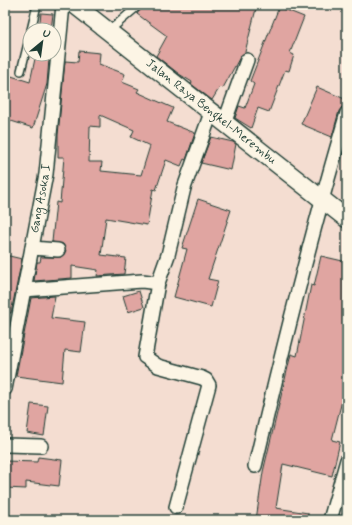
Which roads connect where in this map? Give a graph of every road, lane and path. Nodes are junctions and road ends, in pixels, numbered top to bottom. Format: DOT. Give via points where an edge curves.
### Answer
graph roads {
  1 [pos="37,5"];
  2 [pos="63,5"];
  3 [pos="75,5"];
  4 [pos="138,5"];
  5 [pos="33,22"];
  6 [pos="108,31"];
  7 [pos="247,60"];
  8 [pos="23,62"];
  9 [pos="21,71"];
  10 [pos="347,113"];
  11 [pos="218,117"];
  12 [pos="321,198"];
  13 [pos="347,219"];
  14 [pos="32,248"];
  15 [pos="58,250"];
  16 [pos="158,283"];
  17 [pos="24,290"];
  18 [pos="5,389"];
  19 [pos="5,445"];
  20 [pos="41,446"];
  21 [pos="347,460"];
  22 [pos="255,466"];
  23 [pos="345,476"];
  24 [pos="176,507"];
  25 [pos="330,520"];
  1 -- 5 [label="lane"];
  2 -- 14 [label="street, Gang Asoka I" via="46,174"];
  3 -- 6 [label="street, Jalan Raya Bengkel-Merembu"];
  4 -- 6 [label="lane"];
  6 -- 11 [label="street, Jalan Raya Bengkel-Merembu"];
  7 -- 11 [label="street"];
  8 -- 9 [label="lane"];
  10 -- 12 [label="street"];
  11 -- 12 [label="street, Jalan Raya Bengkel-Merembu"];
  11 -- 16 [label="street" via="184,188 168,255"];
  12 -- 13 [label="street, Jalan Raya Bengkel-Merembu"];
  12 -- 22 [label="street"];
  14 -- 15 [label="street"];
  14 -- 17 [label="street, Gang Asoka I"];
  16 -- 17 [label="street" via="142,281"];
  16 -- 24 [label="street" via="145,357 158,366 202,378 209,385"];
  17 -- 18 [label="street, Gang Asoka I"];
  19 -- 20 [label="street"];
  21 -- 23 [label="street"];
  23 -- 25 [label="street"];
}
